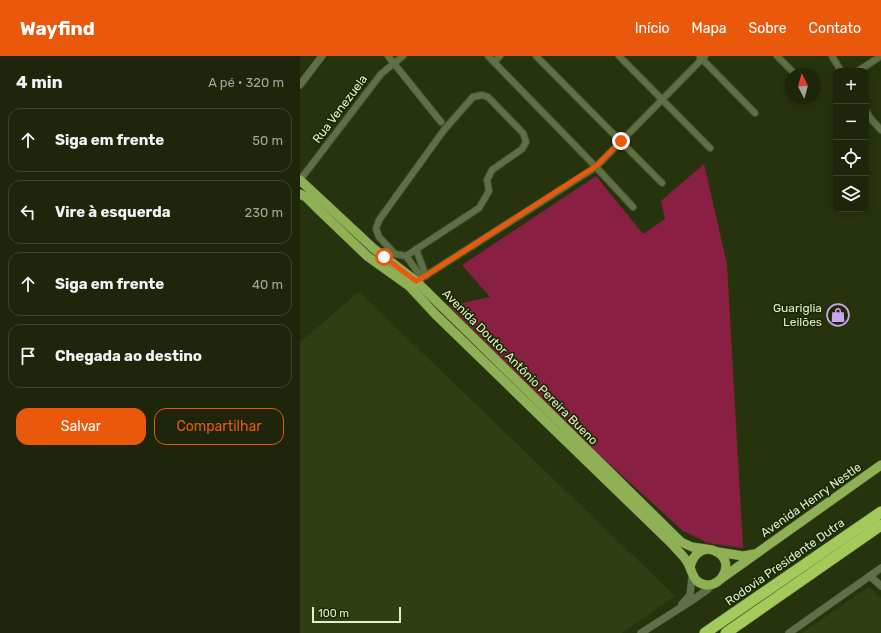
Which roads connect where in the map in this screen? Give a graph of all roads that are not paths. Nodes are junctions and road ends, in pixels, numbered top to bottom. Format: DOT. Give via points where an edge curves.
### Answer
graph roads {
  1 [pos="322,56"];
  2 [pos="388,56"];
  3 [pos="403,56"];
  4 [pos="488,56"];
  5 [pos="500,56"];
  6 [pos="536,56"];
  7 [pos="619,56"];
  8 [pos="777,56"];
  9 [pos="832,56"];
  10 [pos="881,56"];
  11 [pos="702,57"];
  12 [pos="494,62"];
  13 [pos="394,64"];
  14 [pos="789,68"];
  15 [pos="839,68"];
  16 [pos="863,68"];
  17 [pos="300,85"];
  18 [pos="662,100"];
  19 [pos="755,112"];
  20 [pos="869,114"];
  21 [pos="441,122"];
  22 [pos="880,126"];
  23 [pos="621,141"];
  24 [pos="710,148"];
  25 [pos="596,166"];
  26 [pos="300,180"];
  27 [pos="662,183"];
  28 [pos="300,194"];
  29 [pos="633,207"];
  30 [pos="416,249"];
  31 [pos="406,256"];
  32 [pos="418,280"];
  33 [pos="881,465"];
  34 [pos="881,512"];
  35 [pos="881,526"];
  36 [pos="706,549"];
  37 [pos="718,552"];
  38 [pos="756,554"];
  39 [pos="881,568"];
  40 [pos="691,571"];
  41 [pos="870,576"];
  42 [pos="722,578"];
  43 [pos="712,584"];
  44 [pos="881,586"];
  45 [pos="678,609"];
  46 [pos="641,633"];
  47 [pos="705,633"];
  48 [pos="726,633"];
  49 [pos="789,633"];
  1 -- 17 [label="street"];
  2 -- 13 [label="street"];
  3 -- 13 [label="street, Rua Venezuela"];
  4 -- 12 [label="street"];
  5 -- 12 [label="street"];
  6 -- 23 [label="street"];
  7 -- 18 [label="street"];
  8 -- 14 [label="street"];
  9 -- 15 [label="street"];
  10 -- 16 [label="street"];
  11 -- 18 [label="street"];
  11 -- 19 [label="street"];
  12 -- 25 [label="street"];
  13 -- 21 [label="street"];
  13 -- 26 [label="street, Rua Venezuela" via="381,74"];
  18 -- 23 [label="street"];
  18 -- 24 [label="street"];
  20 -- 22 [label="street"];
  23 -- 25 [label="street"];
  23 -- 27 [label="street"];
  25 -- 29 [label="street"];
  25 -- 32 [label="street"];
  26 -- 32 [label="main road, Avenida Doutor Antônio Pereira Bueno" via="369,245"];
  28 -- 32 [label="main road, Avenida Doutor Antônio Pereira Bueno" via="367,256"];
  30 -- 31 [label="street"];
  30 -- 31 [label="street" via="479,208 489,191 487,180 492,170 522,149 526,142 522,133 488,97 473,97 444,130 379,220 376,229 379,237 395,254"];
  30 -- 32 [label="street"];
  31 -- 32 [label="street"];
  32 -- 36 [label="main road, Avenida Doutor Antônio Pereira Bueno" via="676,538 692,547"];
  32 -- 40 [label="main road, Avenida Doutor Antônio Pereira Bueno" via="436,315 672,544 687,560"];
  33 -- 38 [label="main road, Avenida Henry Nestle"];
  34 -- 47 [label="highway, Rodovia Presidente Dutra"];
  35 -- 48 [label="highway, Rodovia Presidente Dutra"];
  36 -- 37 [label="main road"];
  36 -- 40 [label="main road" via="698,552 692,559"];
  37 -- 38 [label="main road" via="743,556"];
  37 -- 42 [label="main road" via="726,564 726,572"];
  38 -- 42 [label="main road, Avenida Henry Nestle"];
  39 -- 41 [label="street"];
  40 -- 43 [label="main road" via="697,581"];
  40 -- 45 [label="street" via="690,595"];
  41 -- 44 [label="street"];
  41 -- 49 [label="street"];
  42 -- 43 [label="main road"];
  43 -- 45 [label="street"];
  45 -- 46 [label="street"];
}
